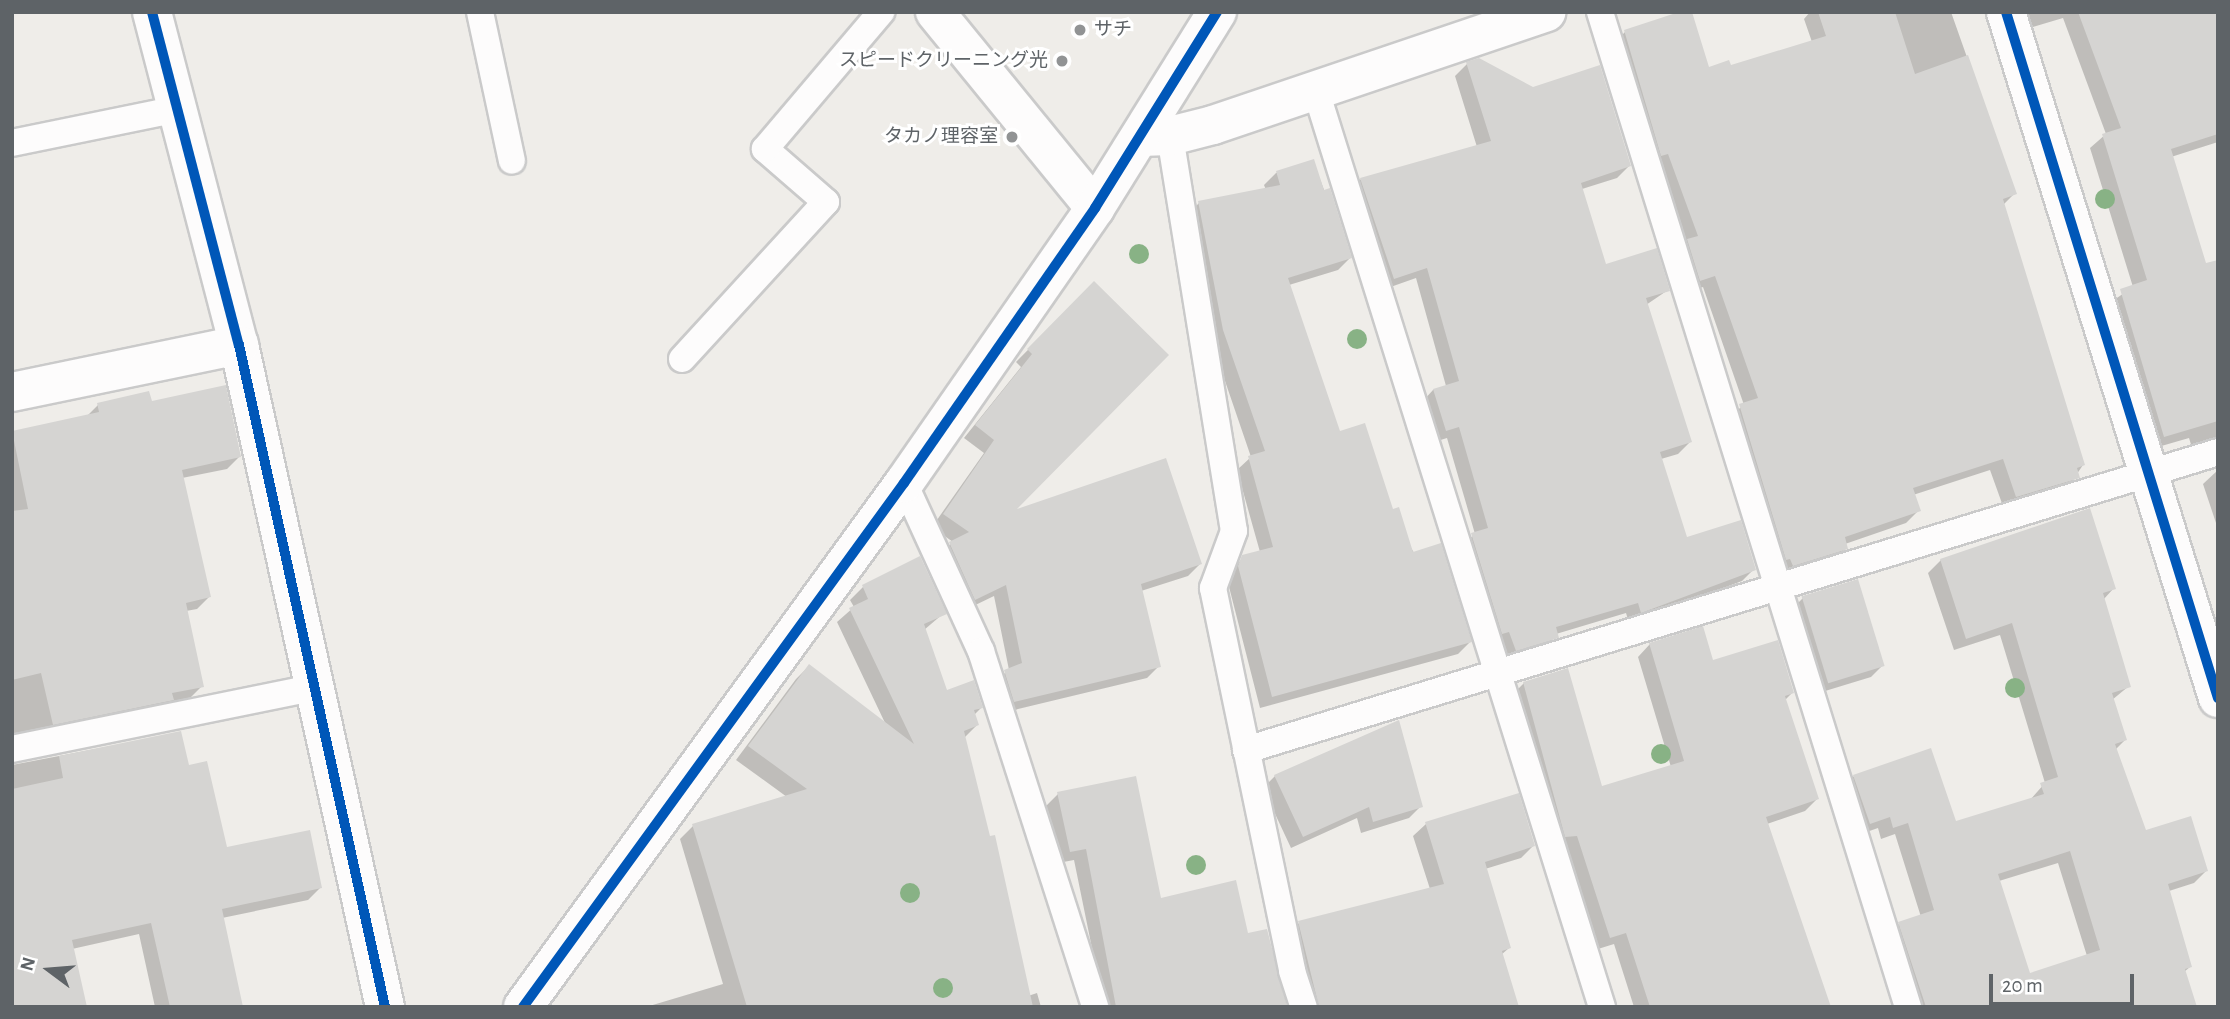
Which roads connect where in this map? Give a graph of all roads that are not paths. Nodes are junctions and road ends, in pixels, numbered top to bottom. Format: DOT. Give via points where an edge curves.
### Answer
graph roads {
  1 [pos="152,12"];
  2 [pos="481,12"];
  3 [pos="881,12"];
  4 [pos="935,12"];
  5 [pos="1217,12"];
  6 [pos="1546,12"];
  7 [pos="1600,12"];
  8 [pos="2006,12"];
  9 [pos="1316,91"];
  10 [pos="177,109"];
  11 [pos="1155,137"];
  12 [pos="12,144"];
  13 [pos="512,161"];
  14 [pos="1095,208"];
  15 [pos="239,345"];
  16 [pos="682,359"];
  17 [pos="12,392"];
  18 [pos="2218,452"];
  19 [pos="2147,473"];
  20 [pos="904,483"];
  21 [pos="1779,589"];
  22 [pos="1498,676"];
  23 [pos="313,688"];
  24 [pos="2218,698"];
  25 [pos="12,749"];
  26 [pos="1246,750"];
  27 [pos="385,1007"];
  28 [pos="523,1007"];
  29 [pos="1095,1007"];
  30 [pos="1304,1007"];
  31 [pos="1602,1007"];
  32 [pos="1908,1007"];
  1 -- 10 [label="street"];
  2 -- 13 [label="lane"];
  3 -- 16 [label="lane" via="765,149 827,202"];
  4 -- 14 [label="street"];
  5 -- 11 [label="street"];
  6 -- 9 [label="street"];
  7 -- 21 [label="lane"];
  8 -- 19 [label="street"];
  9 -- 11 [label="street"];
  9 -- 22 [label="lane"];
  10 -- 12 [label="lane"];
  10 -- 15 [label="street"];
  11 -- 14 [label="street"];
  11 -- 26 [label="lane" via="1234,531 1213,588"];
  14 -- 20 [label="street"];
  15 -- 17 [label="street"];
  15 -- 23 [label="street"];
  18 -- 19 [label="lane"];
  19 -- 21 [label="lane"];
  19 -- 24 [label="street"];
  20 -- 28 [label="street"];
  20 -- 29 [label="lane" via="981,651"];
  21 -- 22 [label="lane"];
  21 -- 32 [label="lane"];
  22 -- 26 [label="lane"];
  22 -- 31 [label="lane"];
  23 -- 25 [label="lane"];
  23 -- 27 [label="street"];
  26 -- 30 [label="lane"];
}
